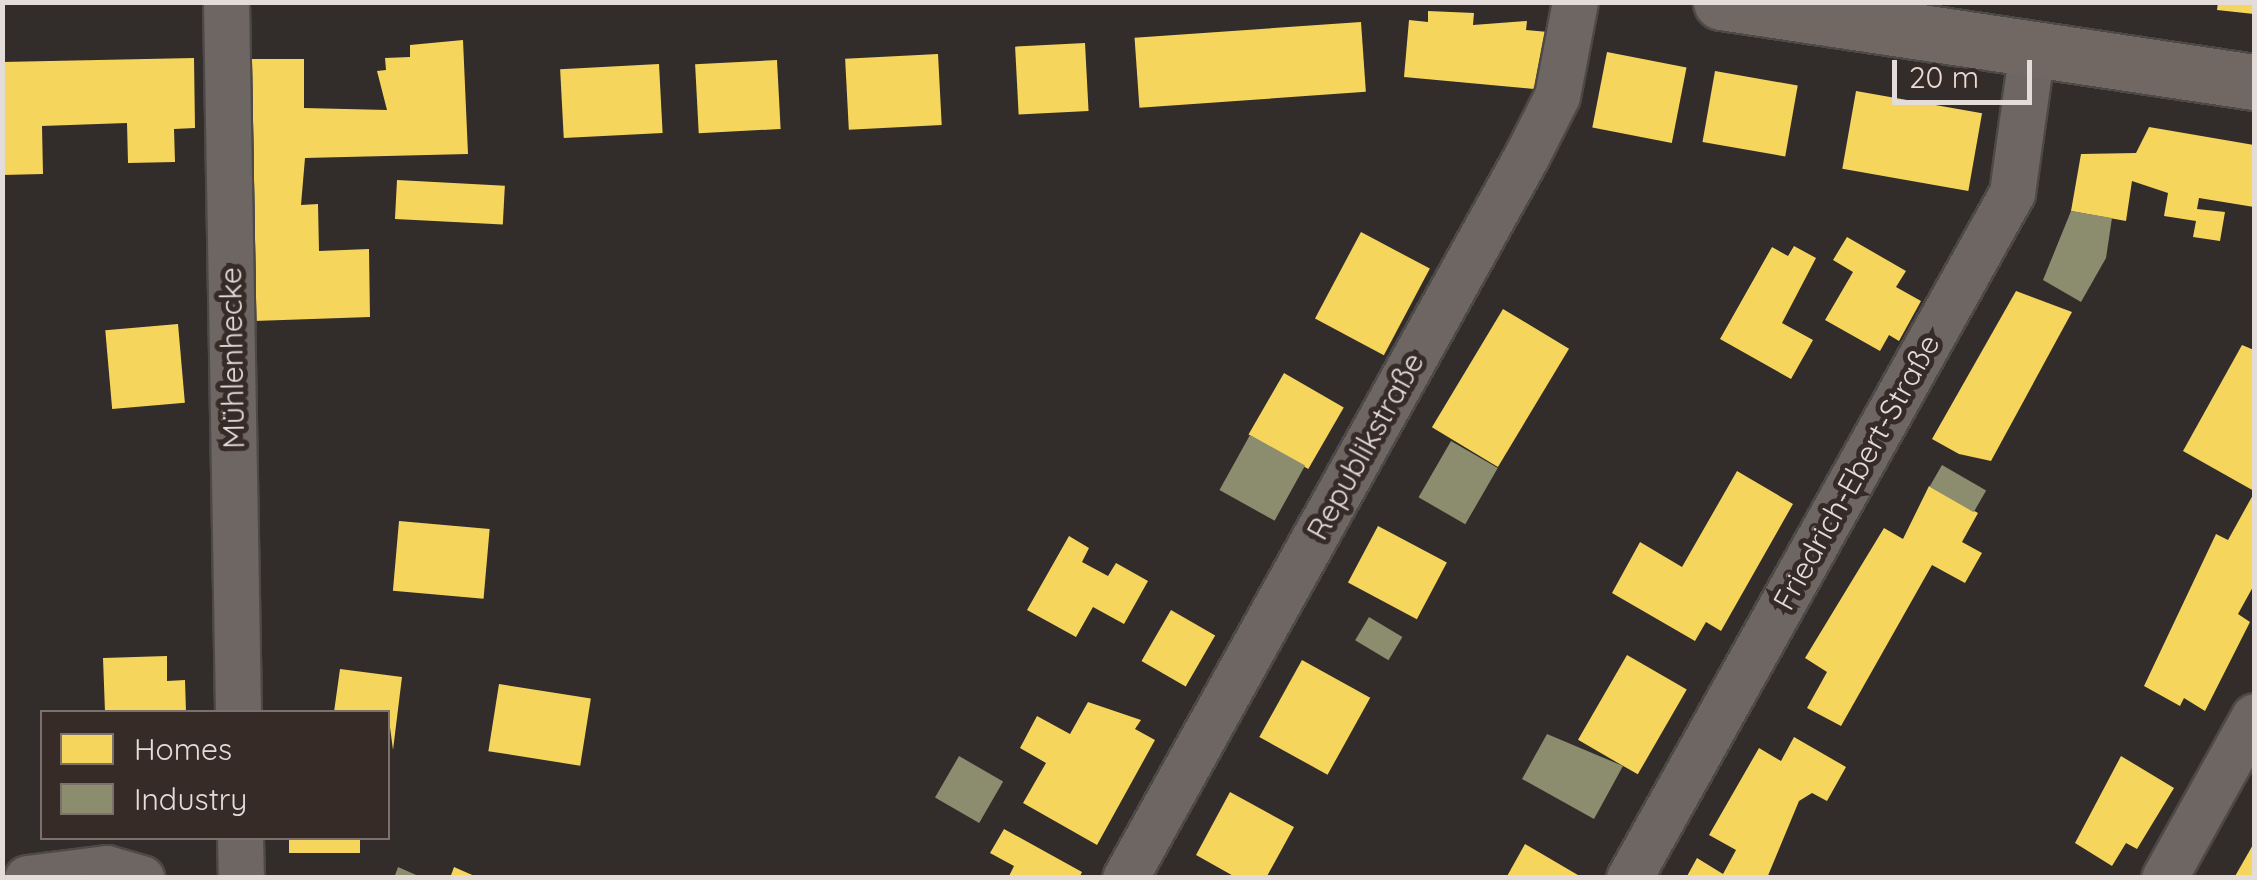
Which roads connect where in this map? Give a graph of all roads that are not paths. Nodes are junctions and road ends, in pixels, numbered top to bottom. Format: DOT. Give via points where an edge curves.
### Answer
graph roads {
  1 [pos="226,2"];
  2 [pos="1575,2"];
  3 [pos="1751,4"];
  4 [pos="2032,49"];
  5 [pos="2254,82"];
  6 [pos="238,710"];
  7 [pos="2254,716"];
  8 [pos="240,840"];
  9 [pos="27,878"];
  10 [pos="142,878"];
  11 [pos="241,878"];
  12 [pos="1125,878"];
  13 [pos="1629,878"];
  14 [pos="2164,878"];
  1 -- 6 [label="street, Mühlenhecke"];
  2 -- 12 [label="street, Republikstraße" via="1557,96"];
  3 -- 4 [label="main road"];
  4 -- 5 [label="main road"];
  4 -- 13 [label="street, Friedrich-Ebert-Straße" via="2012,193"];
  7 -- 14 [label="street"];
  8 -- 11 [label="street"];
  9 -- 10 [label="street" via="106,868"];
}
